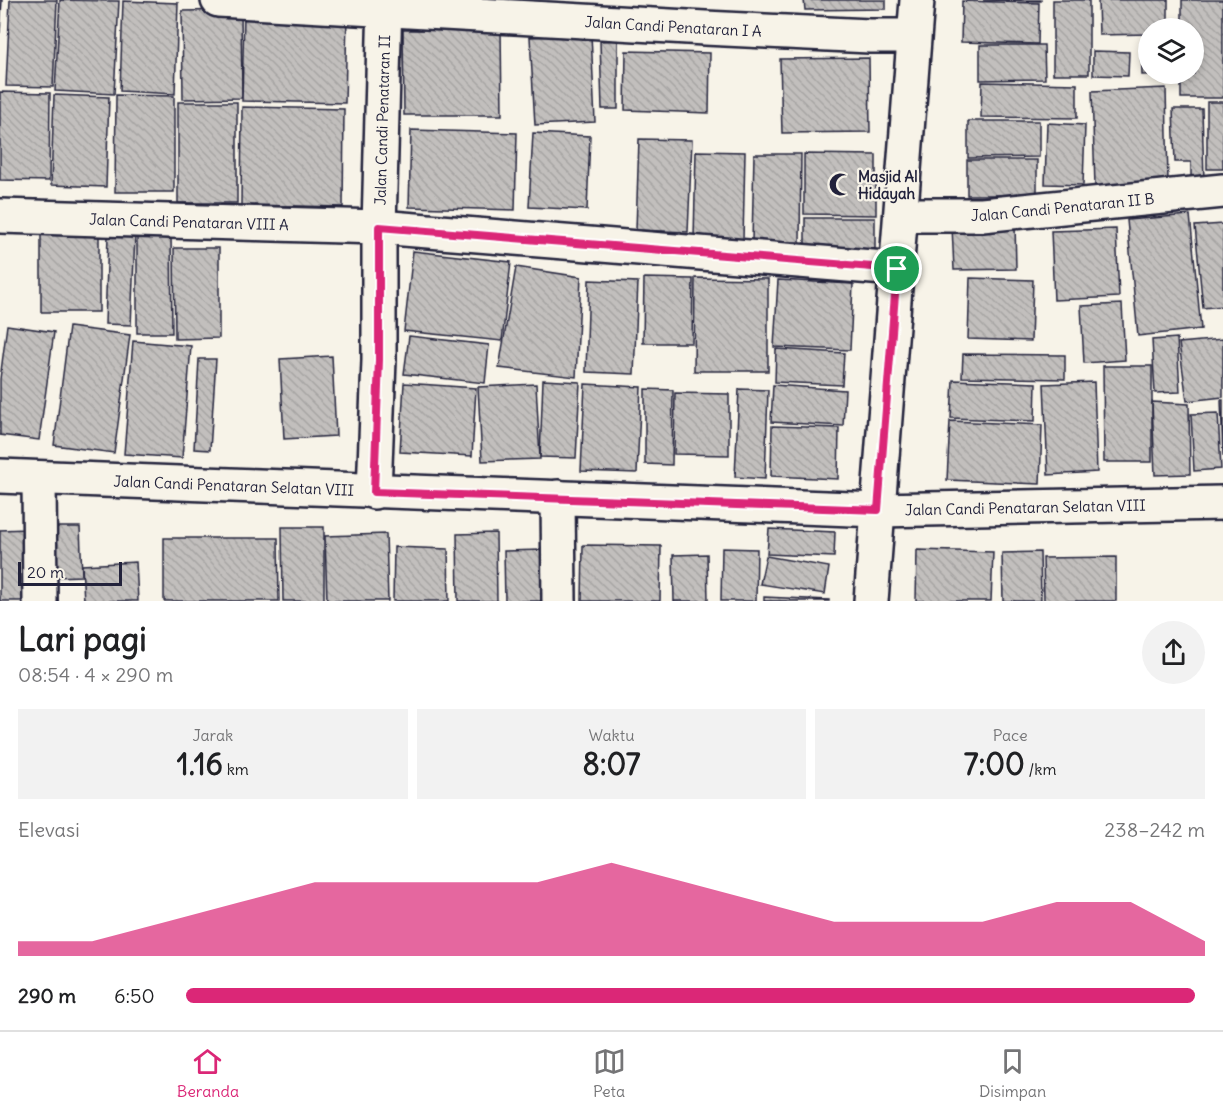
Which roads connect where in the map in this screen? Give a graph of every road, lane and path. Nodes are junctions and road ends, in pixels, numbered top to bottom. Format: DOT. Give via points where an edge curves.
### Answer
graph roads {
  1 [pos="218,0"];
  2 [pos="917,0"];
  3 [pos="384,6"];
  4 [pos="913,36"];
  5 [pos="1223,191"];
  6 [pos="901,215"];
  7 [pos="0,216"];
  8 [pos="379,227"];
  9 [pos="897,269"];
  10 [pos="0,477"];
  11 [pos="39,478"];
  12 [pos="374,492"];
  13 [pos="558,498"];
  14 [pos="1223,503"];
  15 [pos="878,510"];
  16 [pos="40,601"];
  17 [pos="559,601"];
  18 [pos="872,601"];
  1 -- 3 [label="street, Jalan Candi Penataran I A"];
  2 -- 4 [label="street"];
  3 -- 4 [label="street, Jalan Candi Penataran I A"];
  3 -- 8 [label="street, Jalan Candi Penataran II"];
  4 -- 6 [label="street"];
  5 -- 6 [label="street, Jalan Candi Penataran II B" via="982,215"];
  6 -- 9 [label="street"];
  7 -- 8 [label="street, Jalan Candi Penataran VIII A"];
  8 -- 9 [label="street"];
  8 -- 12 [label="street, Jalan Candi Penataran II"];
  9 -- 15 [label="street"];
  10 -- 11 [label="street, Jalan Candi Penataran Selatan VIII"];
  11 -- 12 [label="street, Jalan Candi Penataran Selatan VIII"];
  11 -- 16 [label="street"];
  12 -- 13 [label="street, Jalan Candi Penataran Selatan VIII"];
  13 -- 15 [label="street, Jalan Candi Penataran Selatan VIII"];
  13 -- 17 [label="street"];
  14 -- 15 [label="street, Jalan Candi Penataran Selatan VIII"];
  15 -- 18 [label="street"];
}
